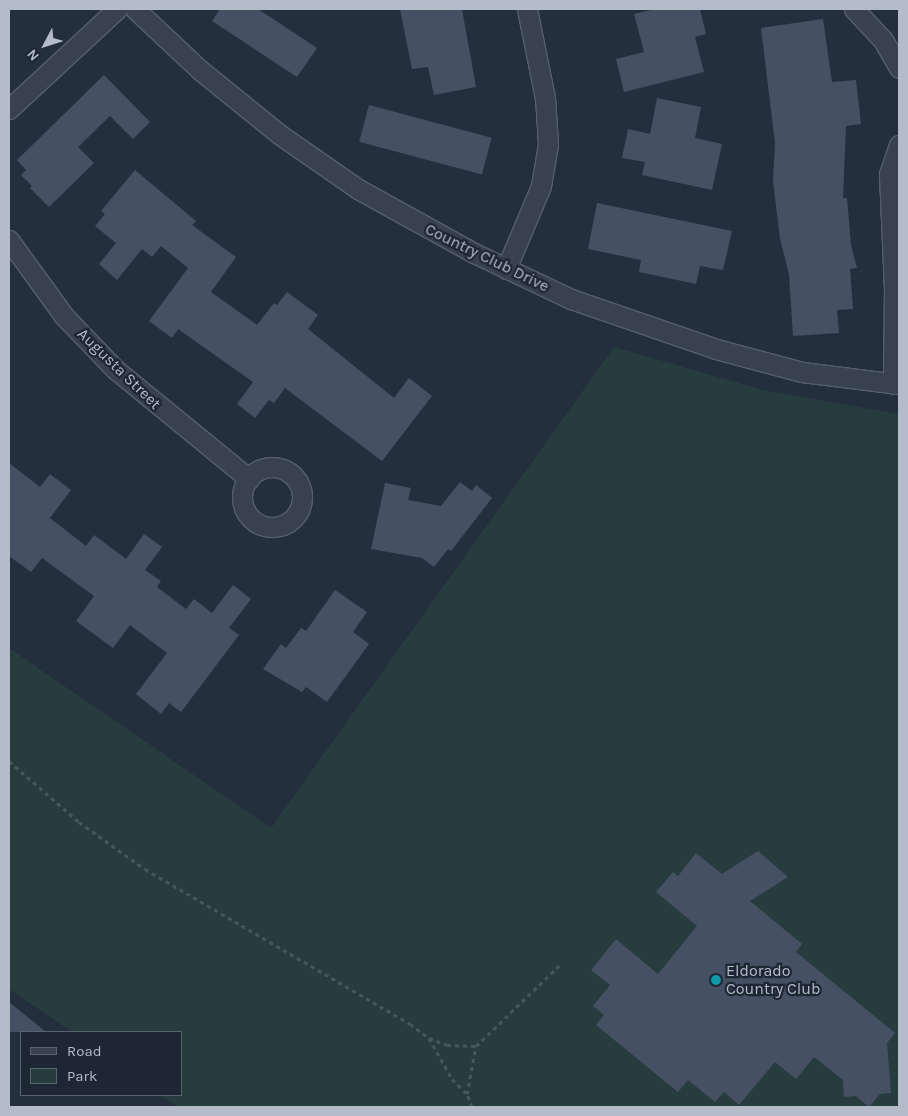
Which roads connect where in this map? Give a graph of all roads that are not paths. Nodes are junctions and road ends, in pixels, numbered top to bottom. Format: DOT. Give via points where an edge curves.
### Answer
graph roads {
  1 [pos="117,9"];
  2 [pos="135,9"];
  3 [pos="527,9"];
  4 [pos="854,9"];
  5 [pos="899,68"];
  6 [pos="9,109"];
  7 [pos="899,145"];
  8 [pos="9,240"];
  9 [pos="506,269"];
  10 [pos="896,384"];
  11 [pos="249,479"];
  1 -- 6 [label="street"];
  2 -- 9 [label="street, Country Club Drive" via="229,95 331,171 411,220"];
  3 -- 9 [label="street" via="546,98 548,144 541,186"];
  4 -- 5 [label="street" via="883,40"];
  7 -- 10 [label="street" via="889,174"];
  8 -- 11 [label="street, Augusta Street" via="64,316 110,364 158,408"];
  9 -- 10 [label="street, Country Club Drive" via="585,304 723,352 802,372"];
}
